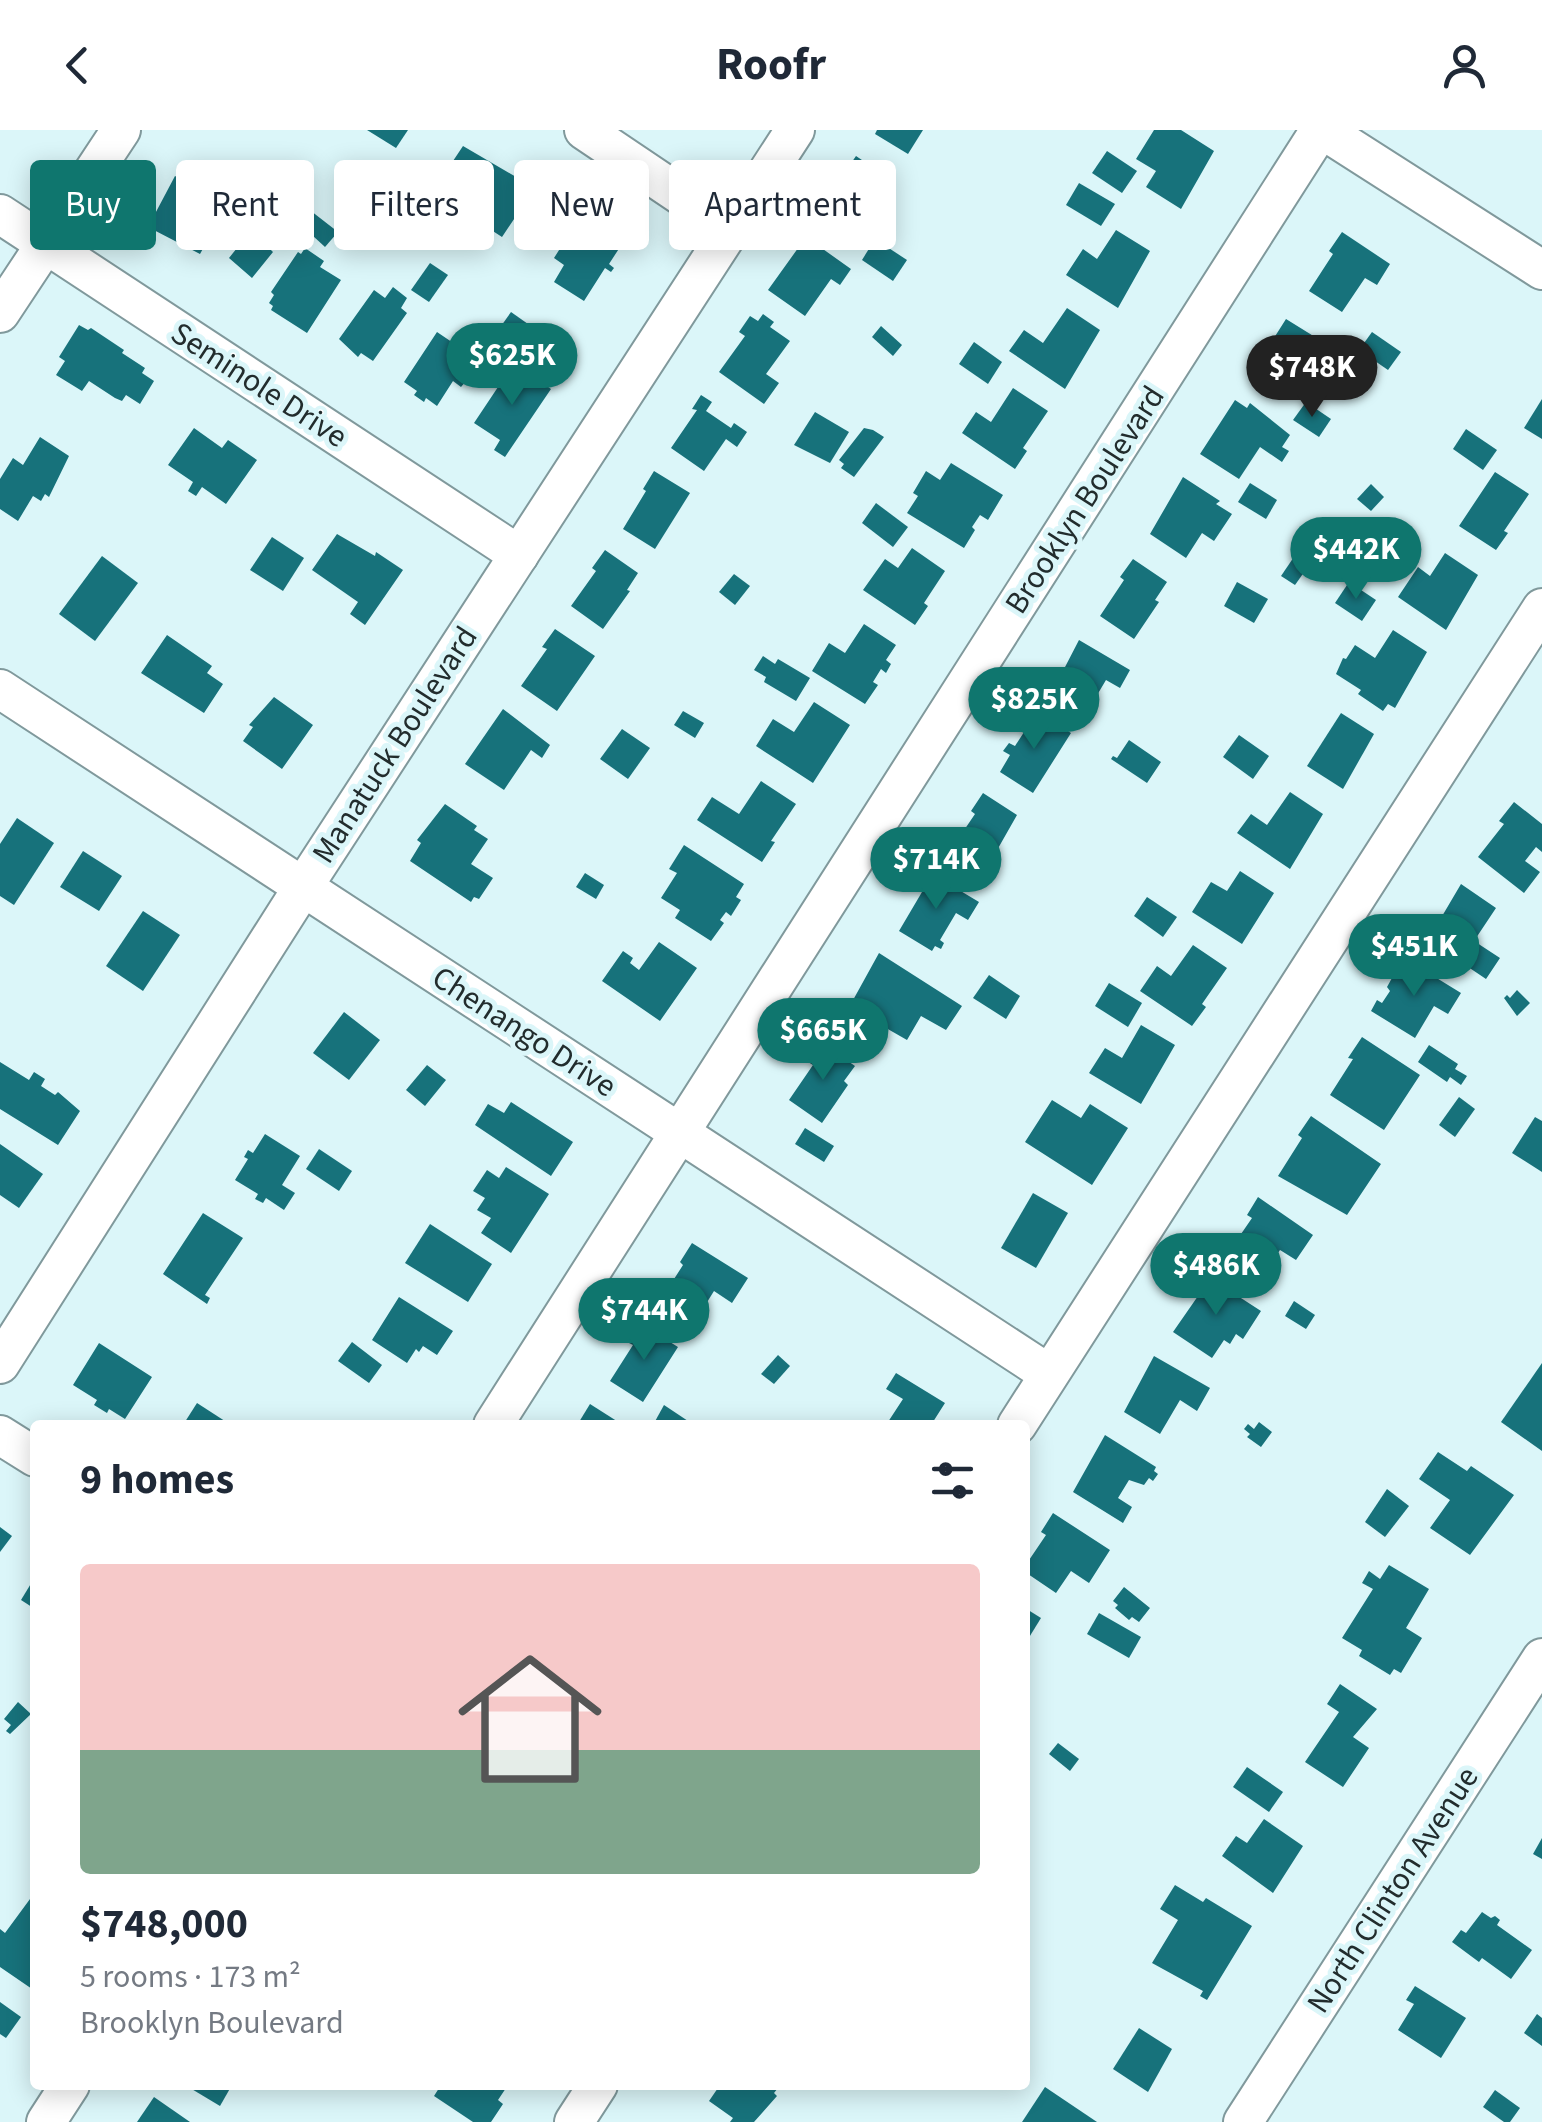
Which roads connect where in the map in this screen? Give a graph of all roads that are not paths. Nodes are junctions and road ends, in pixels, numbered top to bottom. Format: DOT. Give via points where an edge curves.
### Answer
graph roads {
  1 [pos="122,130"];
  2 [pos="584,130"];
  3 [pos="795,130"];
  4 [pos="1322,130"];
  5 [pos="102,160"];
  6 [pos="776,160"];
  7 [pos="669,187"];
  8 [pos="0,214"];
  9 [pos="30,234"];
  10 [pos="42,250"];
  11 [pos="55,250"];
  12 [pos="718,250"];
  13 [pos="1542,270"];
  14 [pos="0,313"];
  15 [pos="519,556"];
  16 [pos="1542,608"];
  17 [pos="0,689"];
  18 [pos="303,887"];
  19 [pos="680,1135"];
  20 [pos="0,1364"];
  21 [pos="1049,1374"];
  22 [pos="496,1420"];
  23 [pos="1020,1420"];
  24 [pos="0,1435"];
  25 [pos="30,1454"];
  26 [pos="1542,1658"];
  27 [pos="67,2090"];
  28 [pos="595,2090"];
  29 [pos="46,2122"];
  30 [pos="574,2122"];
  31 [pos="1243,2122"];
  1 -- 5 [label="street"];
  2 -- 7 [label="street"];
  3 -- 6 [label="street, Manatuck Boulevard"];
  4 -- 13 [label="street"];
  4 -- 19 [label="street, Brooklyn Boulevard"];
  8 -- 9 [label="street, Seminole Drive"];
  10 -- 14 [label="street"];
  11 -- 15 [label="street, Seminole Drive"];
  12 -- 15 [label="street, Manatuck Boulevard"];
  15 -- 18 [label="street, Manatuck Boulevard"];
  16 -- 21 [label="street"];
  17 -- 18 [label="street, Chenango Drive"];
  18 -- 19 [label="street, Chenango Drive"];
  18 -- 20 [label="street, Manatuck Boulevard"];
  19 -- 21 [label="street, Chenango Drive"];
  19 -- 22 [label="street, Brooklyn Boulevard"];
  21 -- 23 [label="street"];
  24 -- 25 [label="street"];
  26 -- 31 [label="street, North Clinton Avenue"];
  27 -- 29 [label="street"];
  28 -- 30 [label="street"];
}
